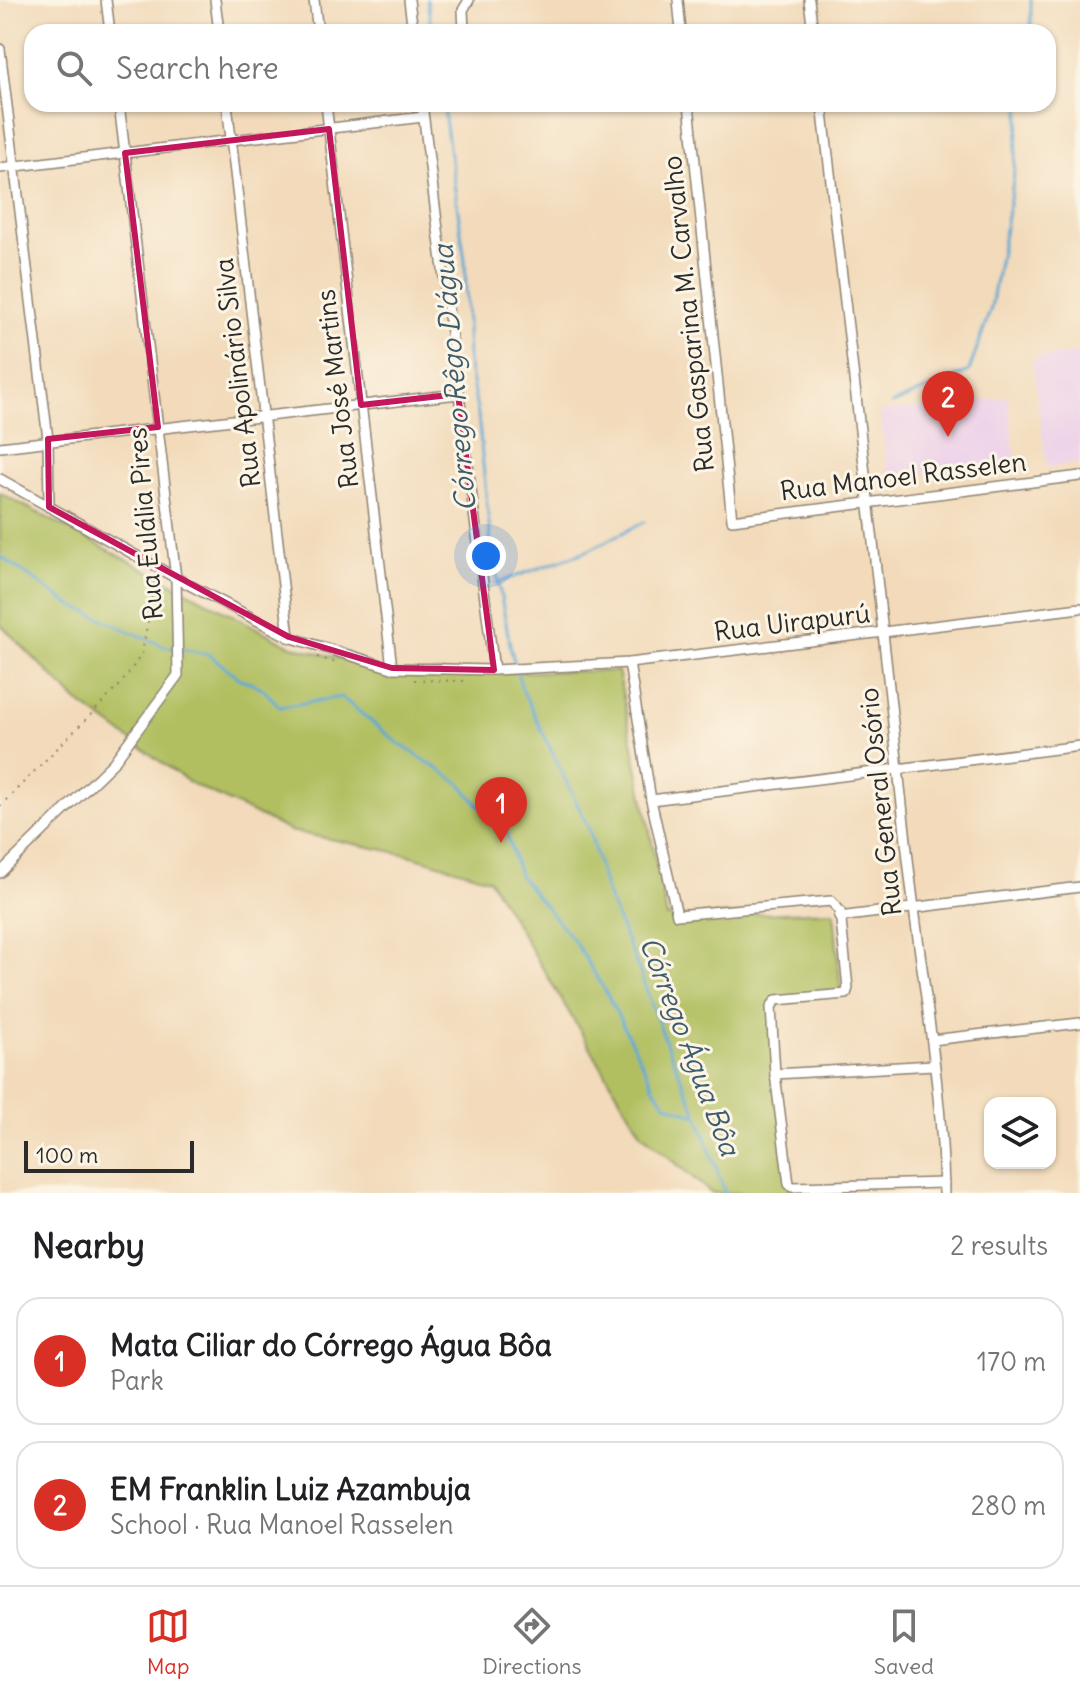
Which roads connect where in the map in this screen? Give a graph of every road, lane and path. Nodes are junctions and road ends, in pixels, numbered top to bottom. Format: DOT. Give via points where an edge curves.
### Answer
graph roads {
  1 [pos="106,0"];
  2 [pos="215,0"];
  3 [pos="314,0"];
  4 [pos="409,0"];
  5 [pos="469,0"];
  6 [pos="678,0"];
  7 [pos="809,0"];
  8 [pos="109,24"];
  9 [pos="218,24"];
  10 [pos="317,24"];
  11 [pos="412,24"];
  12 [pos="464,24"];
  13 [pos="680,24"];
  14 [pos="812,24"];
  15 [pos="0,49"];
  16 [pos="120,112"];
  17 [pos="228,112"];
  18 [pos="327,112"];
  19 [pos="423,112"];
  20 [pos="690,112"];
  21 [pos="823,112"];
  22 [pos="423,117"];
  23 [pos="329,129"];
  24 [pos="232,140"];
  25 [pos="125,153"];
  26 [pos="14,166"];
  27 [pos="0,168"];
  28 [pos="458,394"];
  29 [pos="361,405"];
  30 [pos="264,416"];
  31 [pos="158,427"];
  32 [pos="48,439"];
  33 [pos="0,447"];
  34 [pos="1080,476"];
  35 [pos="0,479"];
  36 [pos="870,503"];
  37 [pos="49,507"];
  38 [pos="732,520"];
  39 [pos="169,529"];
  40 [pos="142,559"];
  41 [pos="156,574"];
  42 [pos="176,578"];
  43 [pos="1080,608"];
  44 [pos="884,633"];
  45 [pos="289,637"];
  46 [pos="629,663"];
  47 [pos="392,668"];
  48 [pos="494,670"];
  49 [pos="1080,746"];
  50 [pos="898,769"];
  51 [pos="650,798"];
  52 [pos="0,806"];
  53 [pos="0,873"];
  54 [pos="1080,887"];
  55 [pos="913,908"];
  56 [pos="839,917"];
  57 [pos="1080,1023"];
  58 [pos="932,1040"];
  59 [pos="934,1065"];
  60 [pos="775,1074"];
  61 [pos="944,1188"];
  1 -- 8 [label="street"];
  2 -- 9 [label="street"];
  3 -- 10 [label="street"];
  4 -- 11 [label="street"];
  5 -- 12 [label="street"];
  6 -- 13 [label="street"];
  7 -- 14 [label="street"];
  15 -- 26 [label="street"];
  16 -- 25 [label="street, Rua Eulália Pires"];
  17 -- 24 [label="street, Rua Apolinário Silva"];
  18 -- 23 [label="street, Rua José Martins"];
  19 -- 22 [label="street"];
  20 -- 38 [label="street, Rua Gasparina M. Carvalho"];
  21 -- 36 [label="street, Rua General Osório"];
  22 -- 23 [label="street"];
  22 -- 28 [label="street"];
  23 -- 24 [label="street"];
  23 -- 29 [label="street, Rua José Martins"];
  24 -- 25 [label="street"];
  24 -- 30 [label="street, Rua Apolinário Silva"];
  25 -- 26 [label="street"];
  25 -- 31 [label="street, Rua Eulália Pires"];
  26 -- 27 [label="street"];
  26 -- 32 [label="street"];
  28 -- 29 [label="street"];
  28 -- 48 [label="street"];
  29 -- 30 [label="street"];
  29 -- 47 [label="street, Rua José Martins"];
  30 -- 31 [label="street"];
  30 -- 45 [label="street, Rua Apolinário Silva"];
  31 -- 32 [label="street"];
  31 -- 39 [label="street, Rua Eulália Pires"];
  32 -- 33 [label="street"];
  32 -- 37 [label="street"];
  34 -- 36 [label="street, Rua Manoel Rasselen"];
  35 -- 37 [label="street, Rua Uirapurú"];
  36 -- 38 [label="street, Rua Manoel Rasselen"];
  36 -- 44 [label="street, Rua General Osório"];
  37 -- 40 [label="street, Rua Uirapurú"];
  39 -- 40 [label="path"];
  39 -- 42 [label="street, Rua Eulália Pires"];
  40 -- 42 [label="street, Rua Uirapurú"];
  41 -- 52 [label="path" via="142,654 120,685"];
  42 -- 45 [label="street, Rua Uirapurú"];
  42 -- 53 [label="street, Rua Eulália Pires" via="178,675 113,763"];
  43 -- 44 [label="street, Rua Uirapurú"];
  44 -- 46 [label="street, Rua Uirapurú"];
  44 -- 50 [label="street, Rua General Osório"];
  45 -- 47 [label="street, Rua Uirapurú"];
  46 -- 48 [label="street, Rua Uirapurú"];
  46 -- 51 [label="street"];
  47 -- 48 [label="street, Rua Uirapurú"];
  49 -- 50 [label="street"];
  50 -- 51 [label="street"];
  50 -- 55 [label="street, Rua General Osório"];
  51 -- 56 [label="street" via="677,915 831,901"];
  54 -- 55 [label="street"];
  55 -- 56 [label="street"];
  55 -- 58 [label="street, Rua General Osório"];
  56 -- 60 [label="street" via="848,992 773,1002"];
  57 -- 58 [label="street"];
  58 -- 59 [label="street, Rua General Osório"];
  59 -- 60 [label="street"];
  59 -- 61 [label="street, Rua General Osório"];
  60 -- 61 [label="street" via="792,1187"];
}
